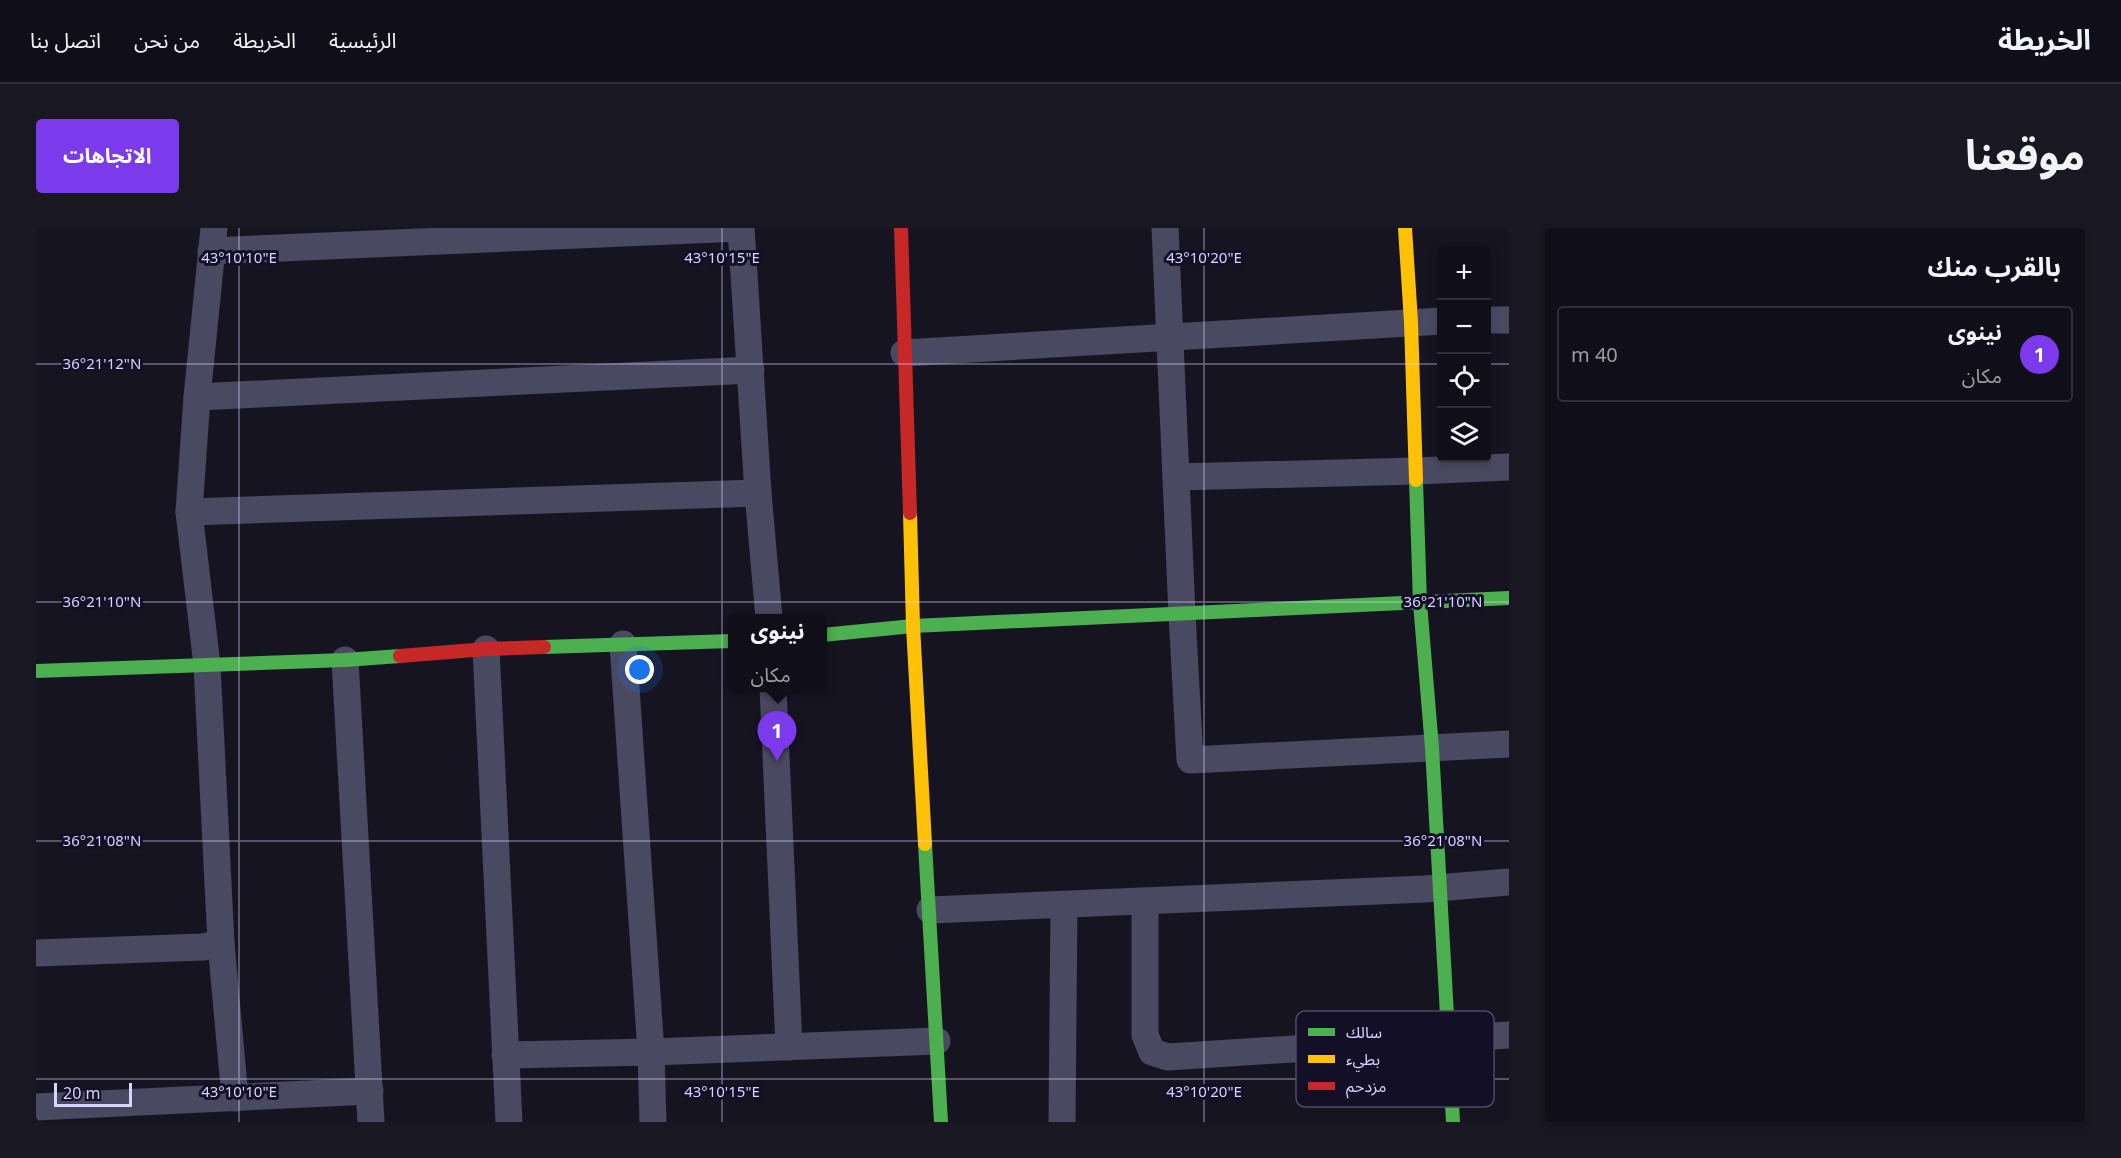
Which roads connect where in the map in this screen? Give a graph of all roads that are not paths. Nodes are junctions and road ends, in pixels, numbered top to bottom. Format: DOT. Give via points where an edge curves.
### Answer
graph roads {
  1 [pos="741,228"];
  2 [pos="900,228"];
  3 [pos="1165,228"];
  4 [pos="1405,228"];
  5 [pos="213,239"];
  6 [pos="1491,320"];
  7 [pos="1509,320"];
  8 [pos="1437,321"];
  9 [pos="1411,322"];
  10 [pos="1169,337"];
  11 [pos="904,353"];
  12 [pos="751,370"];
  13 [pos="197,397"];
  14 [pos="1509,467"];
  15 [pos="1416,471"];
  16 [pos="1176,477"];
  17 [pos="758,493"];
  18 [pos="189,512"];
  19 [pos="1509,598"];
  20 [pos="1420,603"];
  21 [pos="769,614"];
  22 [pos="1182,614"];
  23 [pos="913,626"];
  24 [pos="827,635"];
  25 [pos="728,640"];
  26 [pos="623,644"];
  27 [pos="486,649"];
  28 [pos="345,660"];
  29 [pos="207,665"];
  30 [pos="36,671"];
  31 [pos="773,692"];
  32 [pos="1509,744"];
  33 [pos="1431,748"];
  34 [pos="1509,882"];
  35 [pos="1438,887"];
  36 [pos="1145,902"];
  37 [pos="1064,905"];
  38 [pos="930,910"];
  39 [pos="221,943"];
  40 [pos="36,953"];
  41 [pos="1447,1011"];
  42 [pos="1509,1035"];
  43 [pos="1494,1036"];
  44 [pos="937,1041"];
  45 [pos="789,1047"];
  46 [pos="1296,1048"];
  47 [pos="651,1053"];
  48 [pos="506,1055"];
  49 [pos="370,1091"];
  50 [pos="235,1098"];
  51 [pos="36,1107"];
  52 [pos="1452,1107"];
  53 [pos="371,1122"];
  54 [pos="509,1122"];
  55 [pos="653,1122"];
  56 [pos="941,1122"];
  57 [pos="1062,1122"];
  58 [pos="1453,1122"];
  1 -- 5 [label="street"];
  1 -- 12 [label="street"];
  2 -- 11 [label="street"];
  3 -- 10 [label="street"];
  4 -- 9 [label="street"];
  5 -- 13 [label="street"];
  6 -- 7 [label="street"];
  8 -- 9 [label="street"];
  9 -- 10 [label="street"];
  9 -- 15 [label="street"];
  10 -- 11 [label="street"];
  10 -- 16 [label="street"];
  11 -- 23 [label="street"];
  12 -- 13 [label="street"];
  12 -- 17 [label="street"];
  13 -- 18 [label="street"];
  14 -- 15 [label="street"];
  15 -- 16 [label="street"];
  15 -- 20 [label="street"];
  16 -- 22 [label="street"];
  17 -- 18 [label="street"];
  17 -- 21 [label="street"];
  18 -- 29 [label="street"];
  19 -- 20 [label="street"];
  20 -- 22 [label="street"];
  20 -- 33 [label="street"];
  22 -- 23 [label="street"];
  22 -- 33 [label="street" via="1190,760"];
  23 -- 24 [label="street"];
  23 -- 38 [label="street"];
  25 -- 26 [label="street"];
  26 -- 27 [label="street"];
  26 -- 47 [label="street"];
  27 -- 28 [label="street"];
  27 -- 48 [label="street"];
  28 -- 29 [label="street"];
  28 -- 49 [label="street"];
  29 -- 30 [label="street"];
  29 -- 39 [label="street"];
  31 -- 45 [label="street"];
  32 -- 33 [label="street"];
  33 -- 35 [label="street"];
  34 -- 35 [label="street"];
  35 -- 36 [label="street"];
  35 -- 41 [label="street"];
  36 -- 37 [label="street"];
  36 -- 46 [label="street" via="1145,1035 1152,1052 1168,1057"];
  37 -- 38 [label="street"];
  37 -- 57 [label="street"];
  38 -- 44 [label="street"];
  39 -- 40 [label="street" via="203,947"];
  39 -- 50 [label="street"];
  42 -- 43 [label="street"];
  44 -- 45 [label="street"];
  44 -- 56 [label="street"];
  45 -- 47 [label="street"];
  47 -- 48 [label="street"];
  47 -- 55 [label="street"];
  48 -- 54 [label="street"];
  49 -- 50 [label="street"];
  49 -- 53 [label="street"];
  50 -- 51 [label="street"];
  52 -- 58 [label="street"];
}
